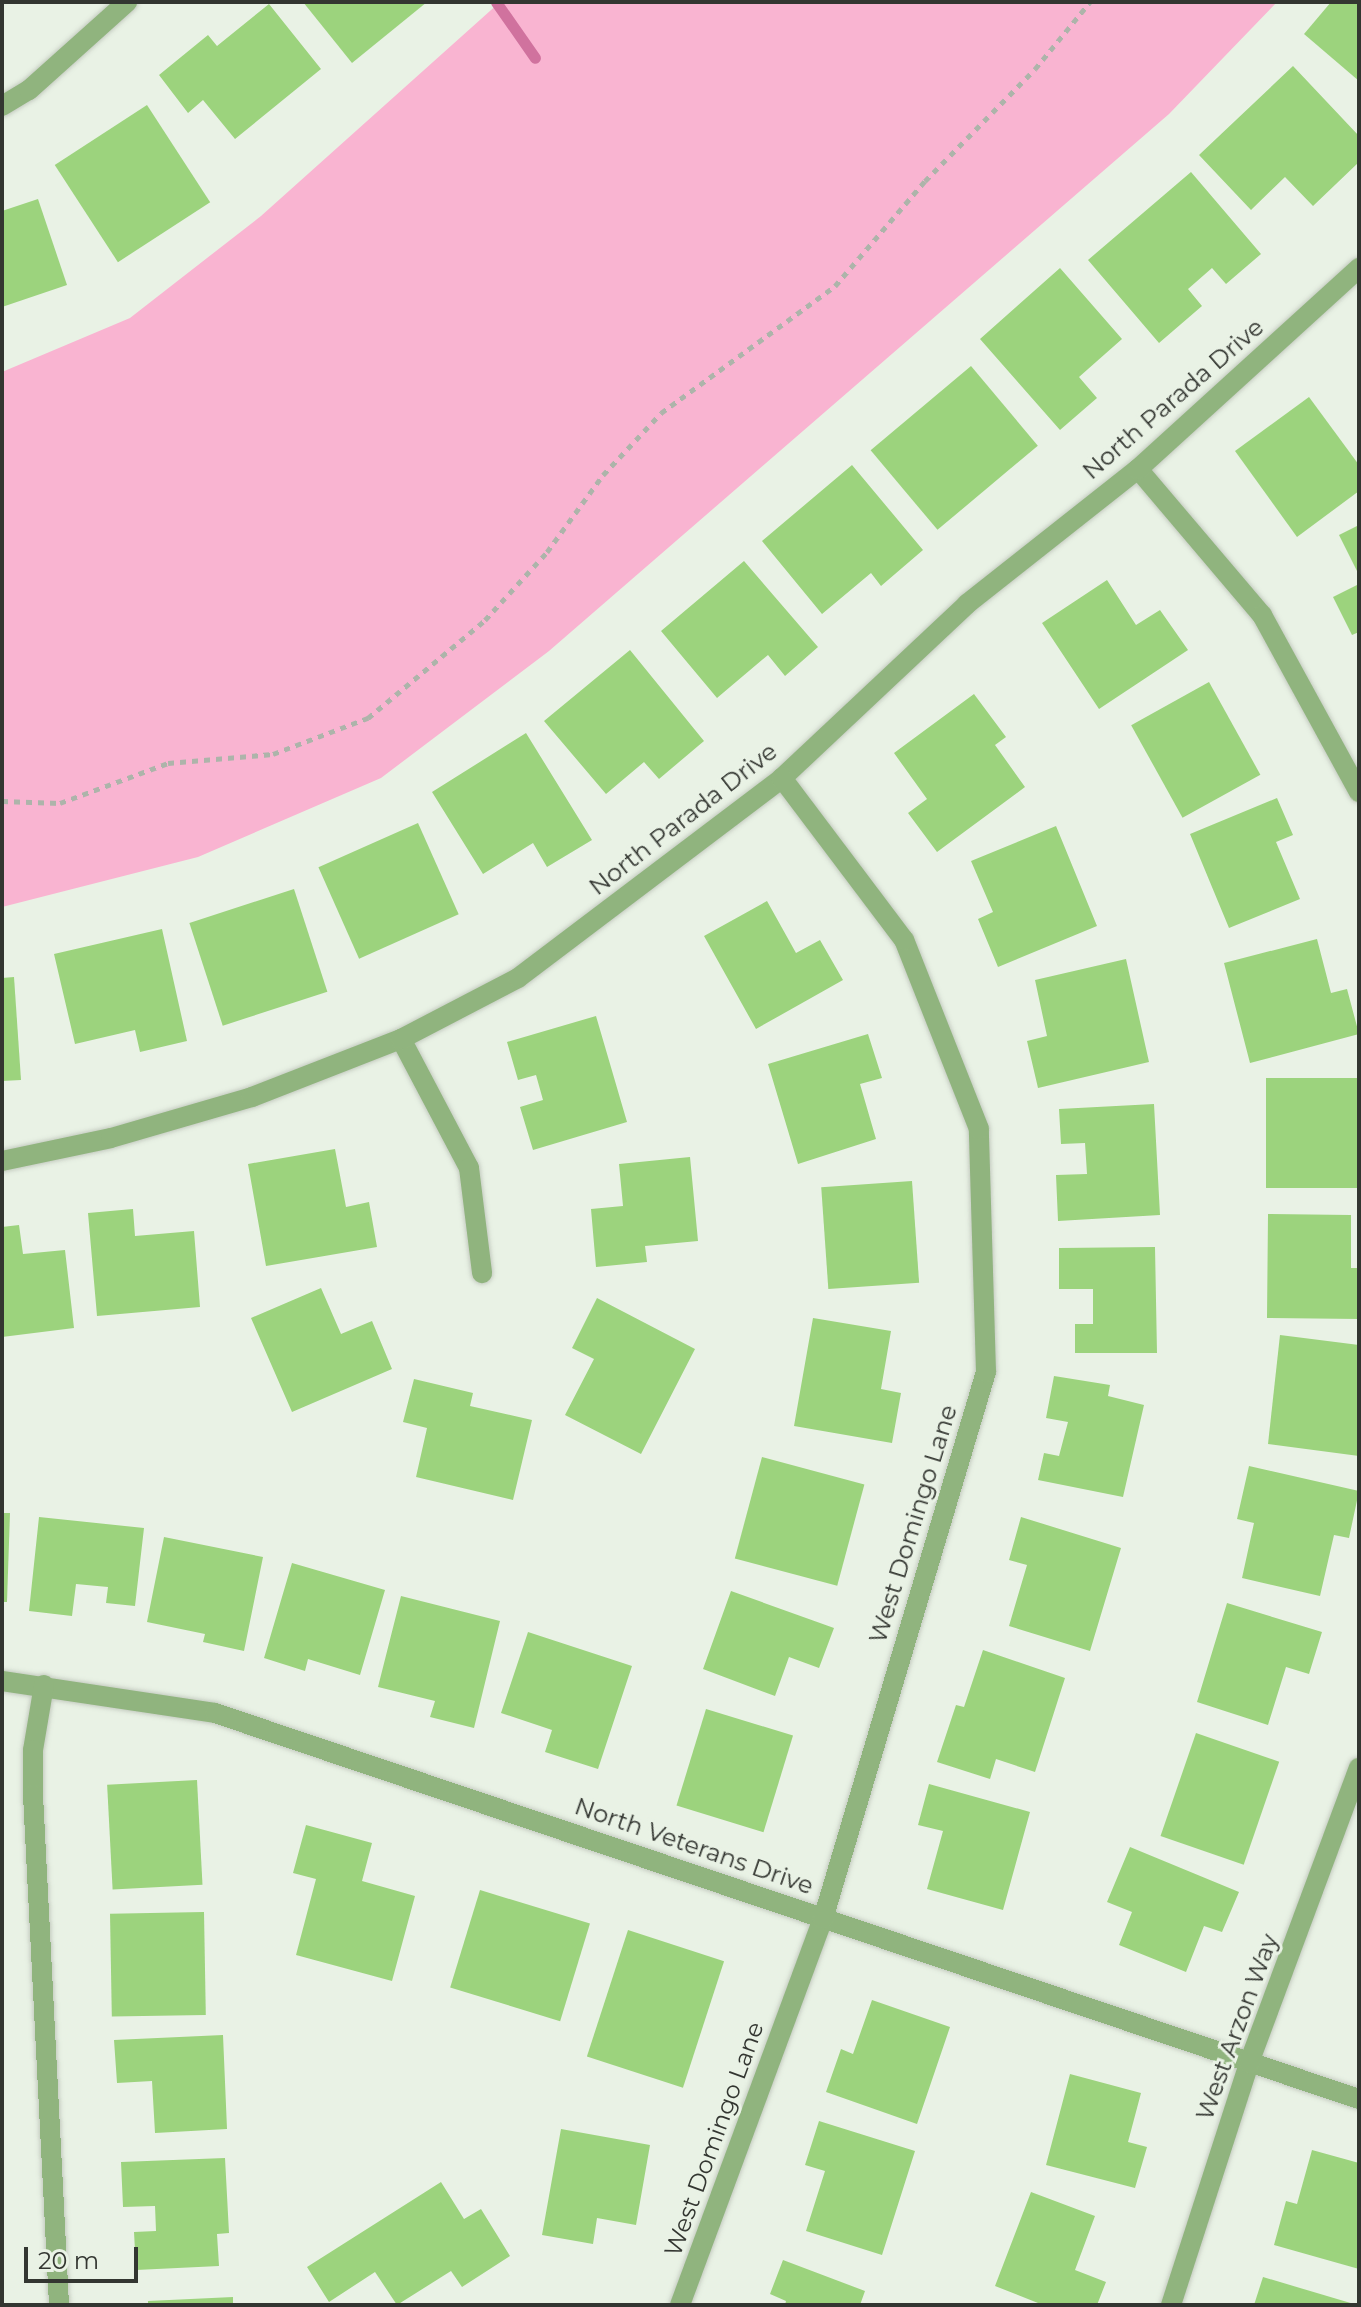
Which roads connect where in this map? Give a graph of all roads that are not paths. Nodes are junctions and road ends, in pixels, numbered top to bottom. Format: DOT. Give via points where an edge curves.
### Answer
graph roads {
  1 [pos="127,2"];
  2 [pos="2,106"];
  3 [pos="1359,268"];
  4 [pos="1138,469"];
  5 [pos="782,778"];
  6 [pos="1359,792"];
  7 [pos="401,1039"];
  8 [pos="2,1161"];
  9 [pos="482,1273"];
  10 [pos="2,1681"];
  11 [pos="44,1685"];
  12 [pos="1359,1768"];
  13 [pos="823,1919"];
  14 [pos="1249,2063"];
  15 [pos="1359,2099"];
  16 [pos="59,2305"];
  17 [pos="680,2305"];
  18 [pos="1171,2305"];
  1 -- 2 [label="street" via="29,90"];
  3 -- 4 [label="street, North Parada Drive"];
  4 -- 5 [label="street, North Parada Drive" via="967,604"];
  4 -- 6 [label="street" via="1262,615"];
  5 -- 7 [label="street, North Parada Drive" via="518,978"];
  5 -- 13 [label="street, West Domingo Lane" via="904,940 979,1129 986,1372"];
  7 -- 8 [label="street, North Parada Drive" via="252,1097 111,1138"];
  7 -- 9 [label="street" via="469,1168"];
  10 -- 11 [label="street, North Veterans Drive"];
  11 -- 13 [label="street, North Veterans Drive" via="215,1713"];
  11 -- 16 [label="street" via="33,1750 33,1795"];
  12 -- 14 [label="street, West Arzon Way"];
  13 -- 14 [label="street, North Veterans Drive"];
  13 -- 17 [label="street, West Domingo Lane"];
  14 -- 15 [label="street, North Veterans Drive"];
  14 -- 18 [label="street, West Arzon Way"];
}
